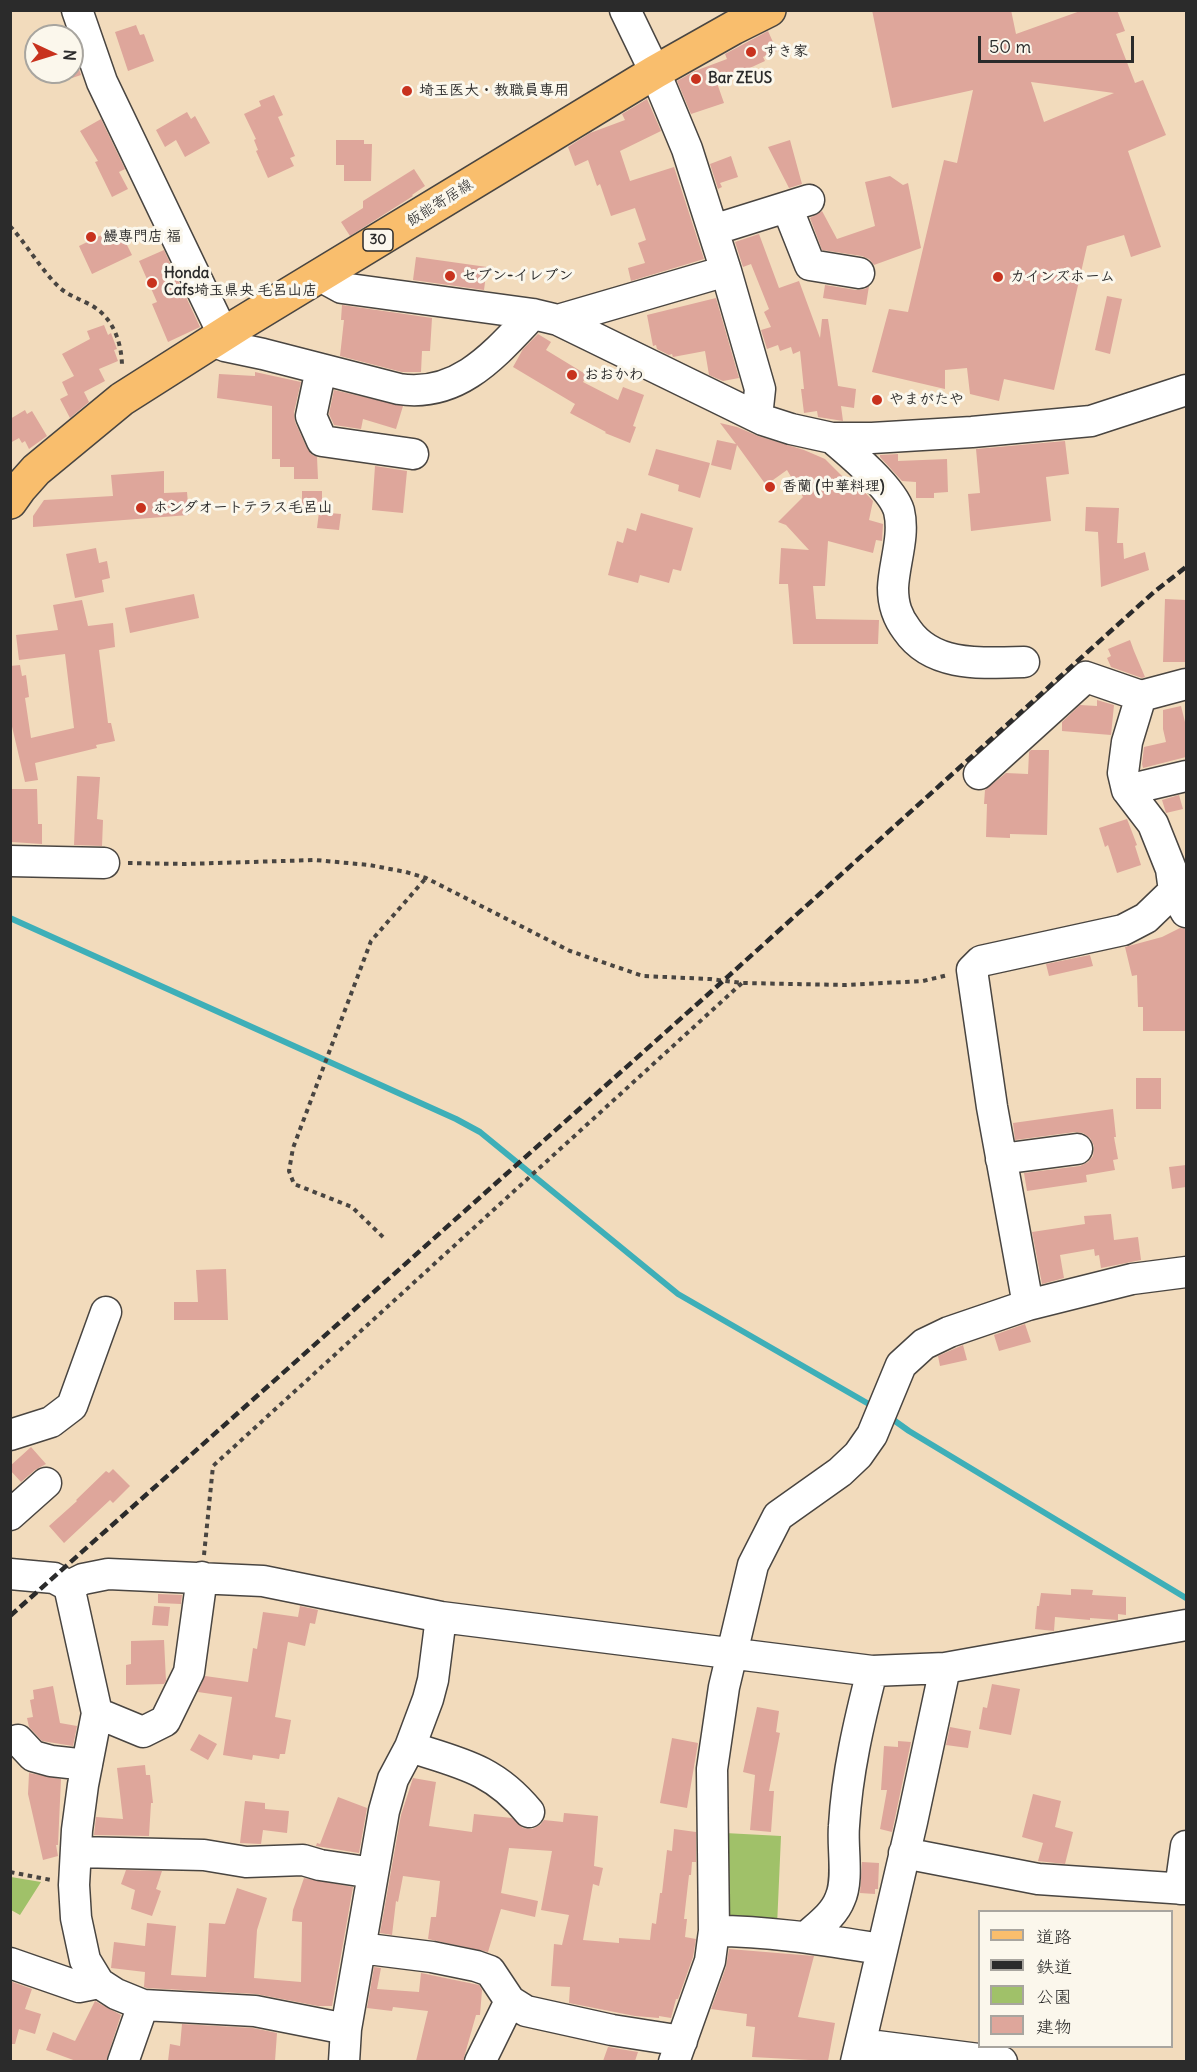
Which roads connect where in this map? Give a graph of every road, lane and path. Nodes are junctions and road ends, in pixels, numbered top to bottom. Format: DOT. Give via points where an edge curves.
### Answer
graph roads {
  1 [pos="77,10"];
  2 [pos="625,10"];
  3 [pos="770,10"];
  4 [pos="731,19"];
  5 [pos="655,72"];
  6 [pos="10,226"];
  7 [pos="713,230"];
  8 [pos="726,271"];
  9 [pos="859,273"];
  10 [pos="320,276"];
  11 [pos="545,317"];
  12 [pos="219,339"];
  13 [pos="321,369"];
  14 [pos="1186,390"];
  15 [pos="123,399"];
  16 [pos="757,417"];
  17 [pos="832,438"];
  18 [pos="413,454"];
  19 [pos="10,502"];
  20 [pos="1024,662"];
  21 [pos="1186,684"];
  22 [pos="1141,696"];
  23 [pos="979,774"];
  24 [pos="1186,776"];
  25 [pos="1127,790"];
  26 [pos="10,861"];
  27 [pos="104,862"];
  28 [pos="426,878"];
  29 [pos="1180,902"];
  30 [pos="972,970"];
  31 [pos="742,983"];
  32 [pos="1077,1149"];
  33 [pos="1001,1159"];
  34 [pos="383,1237"];
  35 [pos="1186,1272"];
  36 [pos="1028,1305"];
  37 [pos="106,1312"];
  38 [pos="10,1435"];
  39 [pos="46,1483"];
  40 [pos="10,1515"];
  41 [pos="22,1575"];
  42 [pos="202,1577"];
  43 [pos="69,1586"];
  44 [pos="10,1597"];
  45 [pos="441,1617"];
  46 [pos="1186,1625"];
  47 [pos="730,1655"];
  48 [pos="945,1668"];
  49 [pos="872,1671"];
  50 [pos="97,1713"];
  51 [pos="18,1740"];
  52 [pos="410,1747"];
  53 [pos="87,1765"];
  54 [pos="530,1812"];
  55 [pos="1186,1846"];
  56 [pos="76,1852"];
  57 [pos="904,1853"];
  58 [pos="10,1872"];
  59 [pos="373,1873"];
  60 [pos="74,1884"];
  61 [pos="1183,1889"];
  62 [pos="714,1931"];
  63 [pos="806,1936"];
  64 [pos="360,1948"];
  65 [pos="881,1949"];
  66 [pos="10,1963"];
  67 [pos="99,1983"];
  68 [pos="510,2001"];
  69 [pos="143,2005"];
  70 [pos="346,2029"];
  71 [pos="678,2051"];
  72 [pos="858,2053"];
  73 [pos="123,2061"];
  74 [pos="344,2061"];
  75 [pos="480,2061"];
  76 [pos="1002,2061"];
  1 -- 12 [label="street" via="102,82"];
  2 -- 5 [label="street"];
  3 -- 4 [label="main road, 飯能寄居線 / 30"];
  4 -- 5 [label="main road, 飯能寄居線 / 30"];
  5 -- 7 [label="street" via="687,149"];
  5 -- 10 [label="main road, 飯能寄居線 / 30"];
  6 -- 15 [label="path" via="57,285 97,309 111,323 122,353"];
  7 -- 8 [label="street"];
  7 -- 9 [label="street" via="798,204 810,265"];
  8 -- 11 [label="street"];
  8 -- 16 [label="street" via="760,389"];
  10 -- 11 [label="street" via="342,288"];
  10 -- 12 [label="main road, 飯能寄居線 / 30"];
  11 -- 13 [label="street" via="453,384 430,390 399,389"];
  11 -- 16 [label="street"];
  12 -- 13 [label="street" via="225,346"];
  12 -- 15 [label="main road, 飯能寄居線 / 30"];
  13 -- 18 [label="street" via="311,416 322,441"];
  14 -- 17 [label="street" via="1091,421"];
  15 -- 19 [label="main road, 飯能寄居線 / 30" via="36,470"];
  16 -- 17 [label="street"];
  17 -- 20 [label="street" via="892,497 898,510 901,527 893,589 897,616 912,637 935,654 958,661"];
  21 -- 22 [label="street"];
  22 -- 23 [label="street" via="1086,677"];
  22 -- 25 [label="street" via="1127,741"];
  24 -- 25 [label="street"];
  25 -- 29 [label="street" via="1153,824"];
  26 -- 27 [label="street"];
  27 -- 28 [label="path" via="315,860 369,865"];
  28 -- 31 [label="path" via="570,951 643,976"];
  28 -- 34 [label="path" via="371,940 293,1148 289,1171 294,1184 352,1207"];
  29 -- 30 [label="street" via="1123,930 981,961"];
  30 -- 31 [label="path" via="923,981 844,985"];
  30 -- 33 [label="street"];
  31 -- 42 [label="path" via="213,1466"];
  32 -- 33 [label="street"];
  33 -- 36 [label="street"];
  35 -- 36 [label="street" via="1132,1280"];
  36 -- 47 [label="street" via="949,1332 924,1344 901,1365 873,1435 858,1455 778,1516 753,1565"];
  37 -- 38 [label="street" via="72,1406 51,1422"];
  39 -- 40 [label="street"];
  41 -- 43 [label="street" via="54,1578"];
  41 -- 44 [label="street"];
  42 -- 43 [label="street" via="108,1574"];
  42 -- 45 [label="street" via="263,1581"];
  42 -- 50 [label="street" via="189,1672 165,1721 143,1732"];
  43 -- 50 [label="street"];
  45 -- 47 [label="street"];
  45 -- 52 [label="street" via="433,1680"];
  46 -- 48 [label="street"];
  47 -- 49 [label="street"];
  47 -- 62 [label="street" via="712,1768"];
  48 -- 49 [label="street"];
  48 -- 57 [label="street"];
  49 -- 63 [label="street" via="848,1779 843,1887 829,1916"];
  50 -- 53 [label="street"];
  51 -- 53 [label="street" via="33,1756"];
  52 -- 54 [label="street" via="495,1778"];
  52 -- 59 [label="street" via="393,1779"];
  53 -- 56 [label="street"];
  55 -- 61 [label="street"];
  56 -- 59 [label="street" via="204,1855 246,1863 303,1860"];
  56 -- 60 [label="street"];
  57 -- 61 [label="street" via="1038,1879"];
  57 -- 65 [label="street"];
  58 -- 60 [label="path"];
  59 -- 64 [label="street"];
  60 -- 67 [label="street" via="85,1960"];
  62 -- 63 [label="street"];
  62 -- 71 [label="street" via="710,1961"];
  63 -- 65 [label="street"];
  64 -- 68 [label="street" via="432,1957 490,1971"];
  64 -- 70 [label="street"];
  65 -- 72 [label="street"];
  66 -- 67 [label="street" via="79,1988"];
  67 -- 69 [label="street"];
  68 -- 71 [label="street" via="526,2011 612,2030"];
  68 -- 75 [label="street"];
  69 -- 70 [label="street" via="255,2011"];
  69 -- 73 [label="street"];
  70 -- 74 [label="street"];
  72 -- 76 [label="street"];
}
